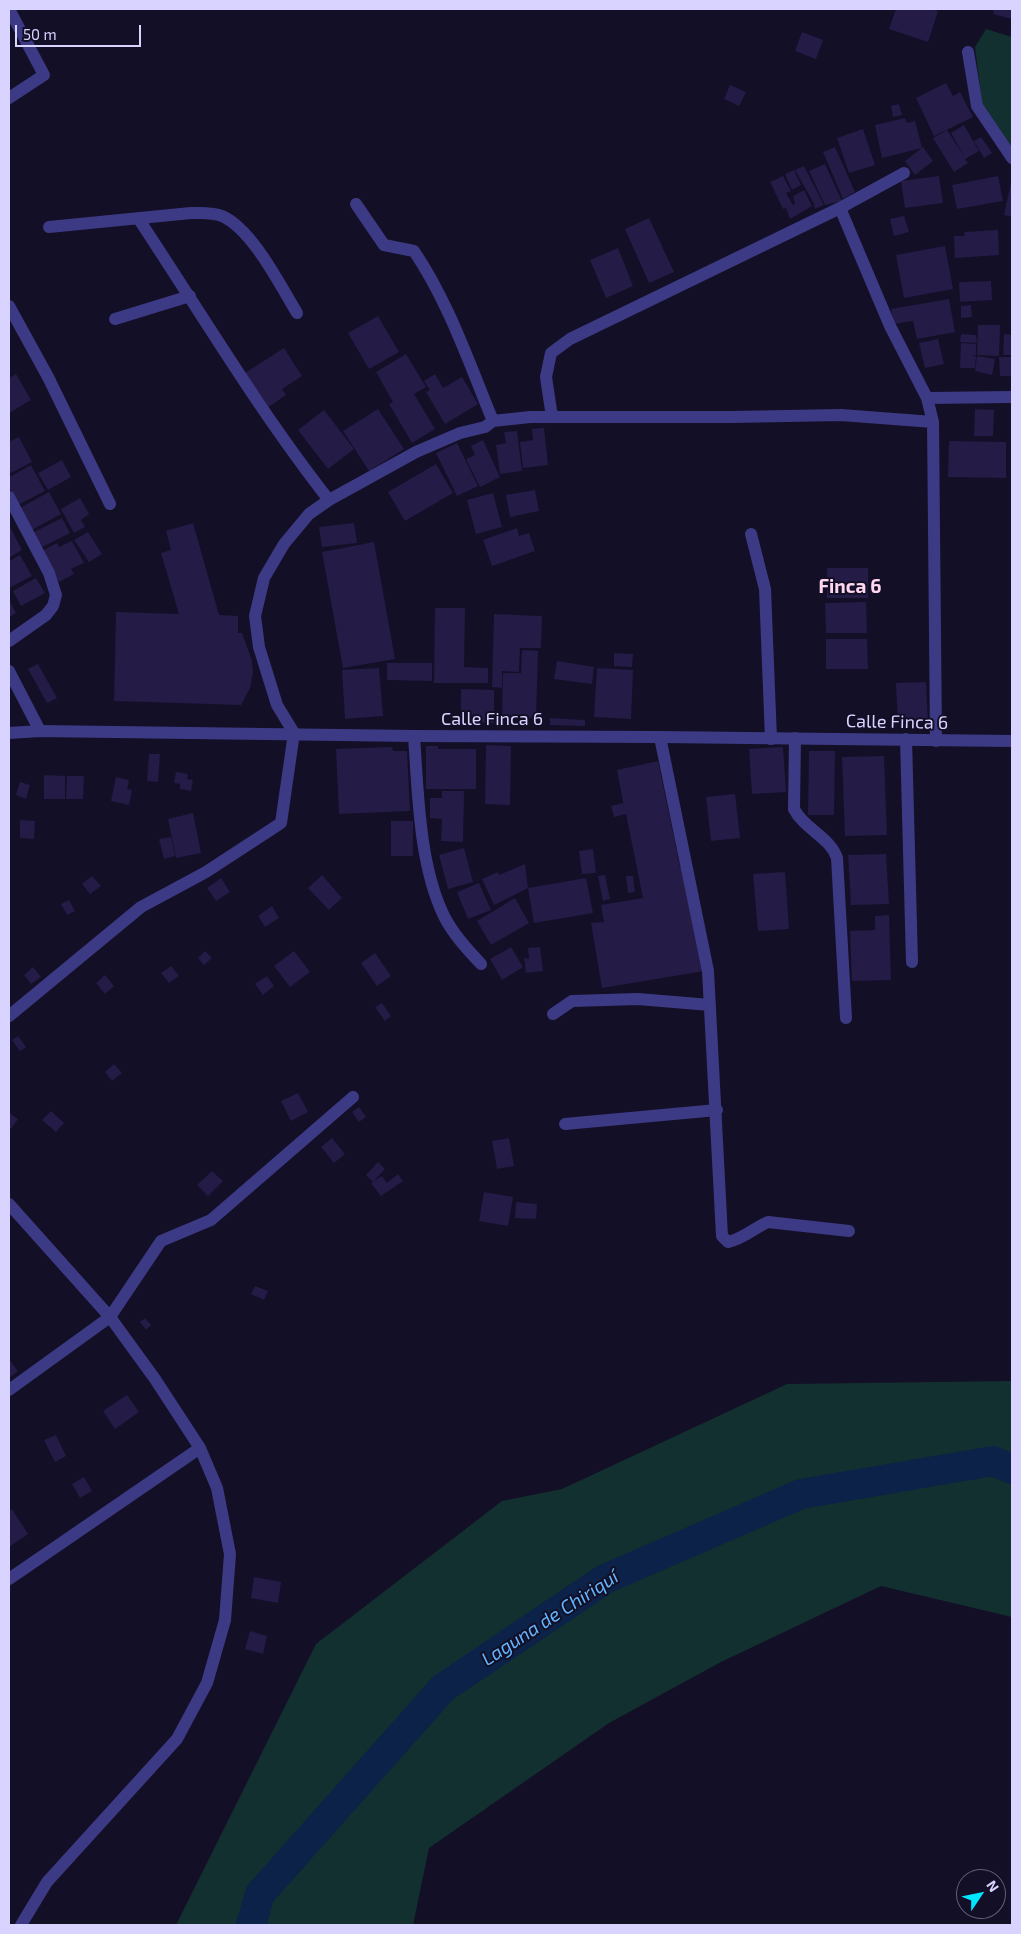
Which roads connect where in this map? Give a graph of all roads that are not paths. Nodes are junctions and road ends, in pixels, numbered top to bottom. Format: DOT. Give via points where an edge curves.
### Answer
graph roads {
  1 [pos="9,9"];
  2 [pos="968,52"];
  3 [pos="9,98"];
  4 [pos="1012,158"];
  5 [pos="904,173"];
  6 [pos="356,204"];
  7 [pos="840,208"];
  8 [pos="138,218"];
  9 [pos="49,227"];
  10 [pos="190,296"];
  11 [pos="9,306"];
  12 [pos="297,313"];
  13 [pos="115,320"];
  14 [pos="1012,397"];
  15 [pos="927,398"];
  16 [pos="552,416"];
  17 [pos="493,421"];
  18 [pos="933,422"];
  19 [pos="9,497"];
  20 [pos="329,500"];
  21 [pos="110,504"];
  22 [pos="751,534"];
  23 [pos="9,642"];
  24 [pos="9,671"];
  25 [pos="40,731"];
  26 [pos="294,733"];
  27 [pos="9,734"];
  28 [pos="414,736"];
  29 [pos="660,737"];
  30 [pos="795,738"];
  31 [pos="771,739"];
  32 [pos="906,739"];
  33 [pos="936,741"];
  34 [pos="1012,741"];
  35 [pos="912,962"];
  36 [pos="481,964"];
  37 [pos="710,1005"];
  38 [pos="553,1014"];
  39 [pos="9,1016"];
  40 [pos="846,1018"];
  41 [pos="353,1097"];
  42 [pos="717,1110"];
  43 [pos="565,1124"];
  44 [pos="11,1210"];
  45 [pos="849,1231"];
  46 [pos="110,1317"];
  47 [pos="9,1390"];
  48 [pos="200,1448"];
  49 [pos="9,1579"];
  50 [pos="21,1925"];
  1 -- 3 [label="street" via="44,75"];
  2 -- 4 [label="street" via="977,106"];
  5 -- 7 [label="street"];
  6 -- 17 [label="street" via="384,245 414,251 428,272 442,297"];
  7 -- 15 [label="street" via="890,326"];
  7 -- 16 [label="street" via="570,339 551,353 546,377"];
  8 -- 9 [label="street"];
  8 -- 10 [label="street"];
  8 -- 12 [label="street" via="191,213 222,216 247,235"];
  10 -- 13 [label="street"];
  10 -- 20 [label="street" via="249,389"];
  11 -- 21 [label="street"];
  14 -- 15 [label="street"];
  15 -- 18 [label="street"];
  16 -- 17 [label="street"];
  16 -- 18 [label="street" via="842,415"];
  17 -- 20 [label="street" via="485,427 460,433 416,452"];
  18 -- 33 [label="street"];
  19 -- 23 [label="street" via="49,573 56,595 46,615"];
  20 -- 26 [label="street" via="309,514 284,544 264,578 255,616 259,647 277,705"];
  22 -- 31 [label="street" via="765,588"];
  24 -- 25 [label="street"];
  25 -- 26 [label="street, Calle Finca 6"];
  25 -- 27 [label="street, Calle Finca 6"];
  26 -- 28 [label="street, Calle Finca 6"];
  26 -- 39 [label="street" via="281,823 206,872 141,907"];
  28 -- 29 [label="street, Calle Finca 6"];
  28 -- 36 [label="street" via="420,816 430,879 444,916 460,942"];
  29 -- 31 [label="street, Calle Finca 6"];
  29 -- 37 [label="street" via="708,971"];
  30 -- 31 [label="street, Calle Finca 6"];
  30 -- 32 [label="street, Calle Finca 6"];
  30 -- 40 [label="street" via="794,809 798,818 834,849 838,858"];
  32 -- 33 [label="street, Calle Finca 6"];
  32 -- 35 [label="street"];
  33 -- 34 [label="street, Calle Finca 6"];
  37 -- 38 [label="street" via="638,999 572,1001"];
  37 -- 42 [label="street"];
  41 -- 46 [label="street" via="211,1220 161,1241"];
  42 -- 43 [label="street"];
  42 -- 45 [label="street" via="722,1236 728,1242 738,1240 768,1222"];
  44 -- 46 [label="street"];
  46 -- 47 [label="street"];
  46 -- 48 [label="street"];
  48 -- 49 [label="street"];
  48 -- 50 [label="street" via="216,1488 230,1554 225,1620 207,1683 178,1740 47,1882"];
}
